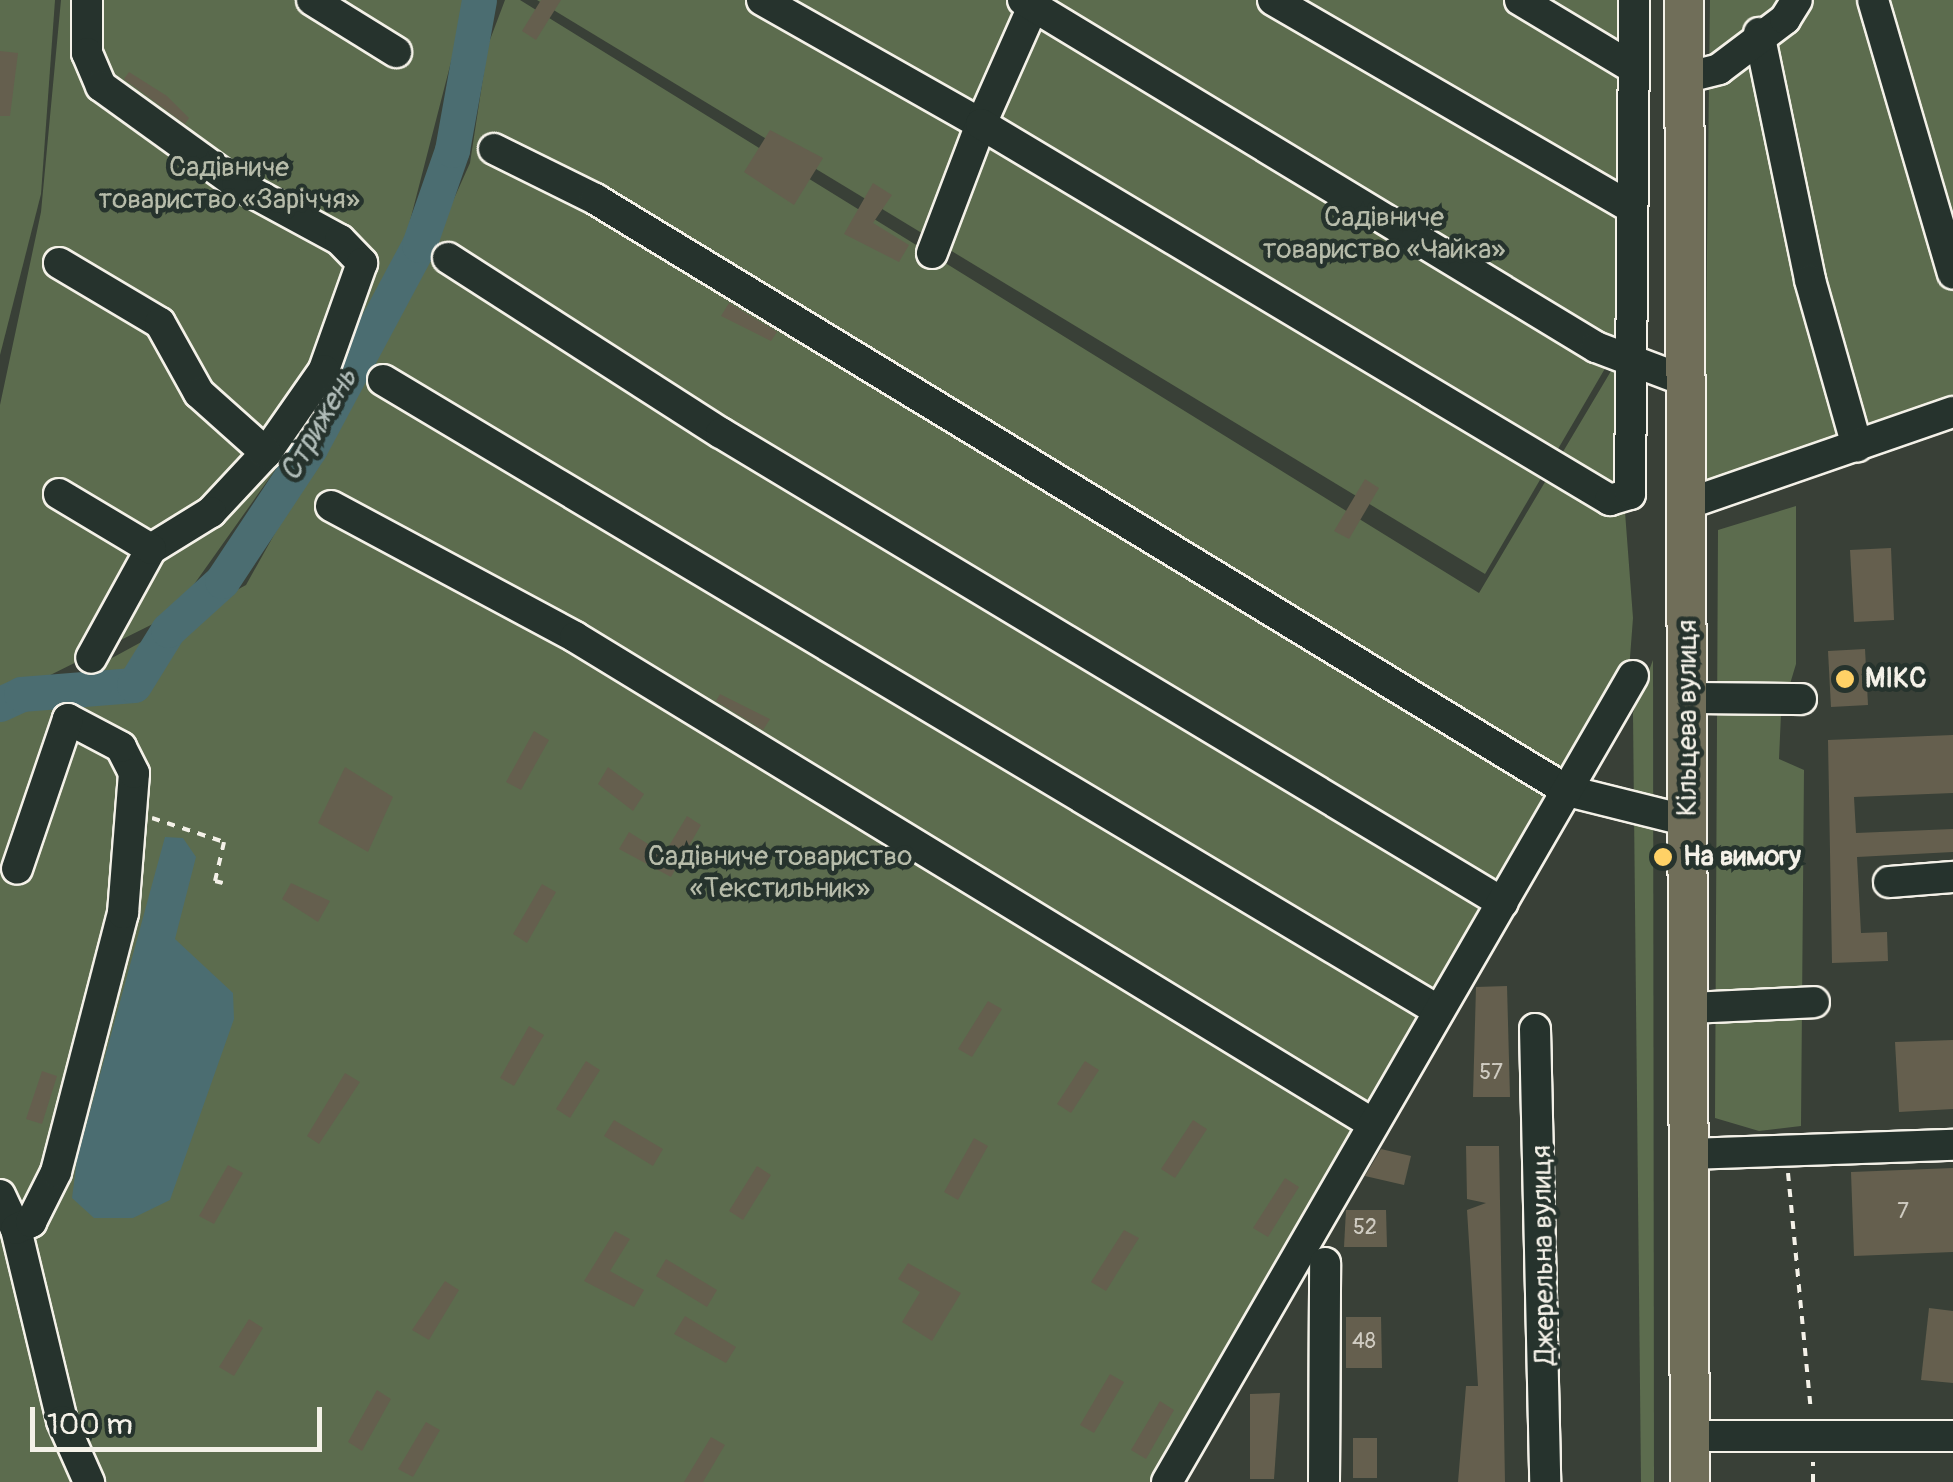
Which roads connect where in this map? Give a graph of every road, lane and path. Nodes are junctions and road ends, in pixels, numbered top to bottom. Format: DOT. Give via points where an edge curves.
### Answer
graph roads {
  1 [pos="87,0"];
  2 [pos="312,0"];
  3 [pos="762,0"];
  4 [pos="1273,0"];
  5 [pos="1520,0"];
  6 [pos="1634,0"];
  7 [pos="1684,0"];
  8 [pos="1796,0"];
  9 [pos="1873,0"];
  10 [pos="1030,2"];
  11 [pos="1760,33"];
  12 [pos="396,52"];
  13 [pos="1633,68"];
  14 [pos="1684,78"];
  15 [pos="981,124"];
  16 [pos="494,149"];
  17 [pos="1630,207"];
  18 [pos="932,253"];
  19 [pos="448,258"];
  20 [pos="59,263"];
  21 [pos="1953,274"];
  22 [pos="1628,363"];
  23 [pos="383,380"];
  24 [pos="1686,382"];
  25 [pos="1953,412"];
  26 [pos="1857,446"];
  27 [pos="266,453"];
  28 [pos="59,494"];
  29 [pos="1687,504"];
  30 [pos="331,506"];
  31 [pos="151,549"];
  32 [pos="92,658"];
  33 [pos="1633,676"];
  34 [pos="1686,698"];
  35 [pos="1802,699"];
  36 [pos="1568,791"];
  37 [pos="130,813"];
  38 [pos="1688,821"];
  39 [pos="18,869"];
  40 [pos="1953,877"];
  41 [pos="1890,882"];
  42 [pos="223,884"];
  43 [pos="1503,902"];
  44 [pos="1814,1002"];
  45 [pos="1689,1008"];
  46 [pos="1439,1011"];
  47 [pos="1535,1029"];
  48 [pos="1373,1124"];
  49 [pos="1953,1145"];
  50 [pos="1786,1150"];
  51 [pos="1690,1154"];
  52 [pos="0,1195"];
  53 [pos="16,1228"];
  54 [pos="1324,1263"];
  55 [pos="1691,1436"];
  56 [pos="1813,1436"];
  57 [pos="1953,1436"];
  58 [pos="88,1482"];
  59 [pos="1166,1482"];
  60 [pos="1324,1482"];
  61 [pos="1545,1482"];
  62 [pos="1690,1482"];
  1 -- 27 [label="street" via="87,53 101,86 237,184 340,240 362,263 324,370"];
  2 -- 12 [label="street"];
  3 -- 15 [label="street"];
  4 -- 17 [label="street"];
  5 -- 13 [label="street"];
  6 -- 13 [label="street"];
  7 -- 14 [label="main road, Кільцева вулиця"];
  8 -- 11 [label="street" via="1785,19"];
  9 -- 21 [label="street"];
  10 -- 15 [label="street"];
  10 -- 22 [label="street"];
  11 -- 14 [label="street" via="1719,69"];
  11 -- 26 [label="street" via="1810,280"];
  13 -- 17 [label="street"];
  14 -- 24 [label="main road, Кільцева вулиця"];
  15 -- 18 [label="street"];
  15 -- 22 [label="street" via="1610,500 1630,494"];
  16 -- 36 [label="street" via="595,199"];
  17 -- 22 [label="street"];
  19 -- 43 [label="street" via="721,433"];
  20 -- 27 [label="street" via="160,322 198,394"];
  22 -- 24 [label="street"];
  23 -- 46 [label="street"];
  24 -- 29 [label="main road, Кільцева вулиця"];
  25 -- 26 [label="street"];
  26 -- 29 [label="street"];
  27 -- 31 [label="street" via="211,512"];
  28 -- 31 [label="street"];
  29 -- 34 [label="main road, Кільцева вулиця"];
  30 -- 48 [label="street" via="574,638"];
  31 -- 32 [label="street"];
  33 -- 36 [label="street"];
  34 -- 35 [label="street"];
  34 -- 38 [label="main road, Кільцева вулиця"];
  36 -- 38 [label="street"];
  36 -- 43 [label="street"];
  37 -- 39 [label="street" via="132,758 68,719"];
  37 -- 42 [label="path" via="216,835 224,842 215,881"];
  37 -- 53 [label="street" via="123,913 86,1076 56,1172 31,1222"];
  38 -- 45 [label="main road, Кільцева вулиця"];
  40 -- 41 [label="street"];
  43 -- 46 [label="street"];
  44 -- 45 [label="street"];
  45 -- 51 [label="main road, Кільцева вулиця"];
  46 -- 48 [label="street"];
  47 -- 61 [label="street, Джерельна вулиця"];
  48 -- 59 [label="street"];
  49 -- 50 [label="street"];
  50 -- 51 [label="street"];
  50 -- 56 [label="path"];
  51 -- 55 [label="main road, Кільцева вулиця"];
  52 -- 53 [label="street"];
  53 -- 58 [label="street" via="62,1421"];
  54 -- 60 [label="street"];
  55 -- 56 [label="street"];
  55 -- 62 [label="main road, Кільцева вулиця"];
  56 -- 57 [label="street"];
}
